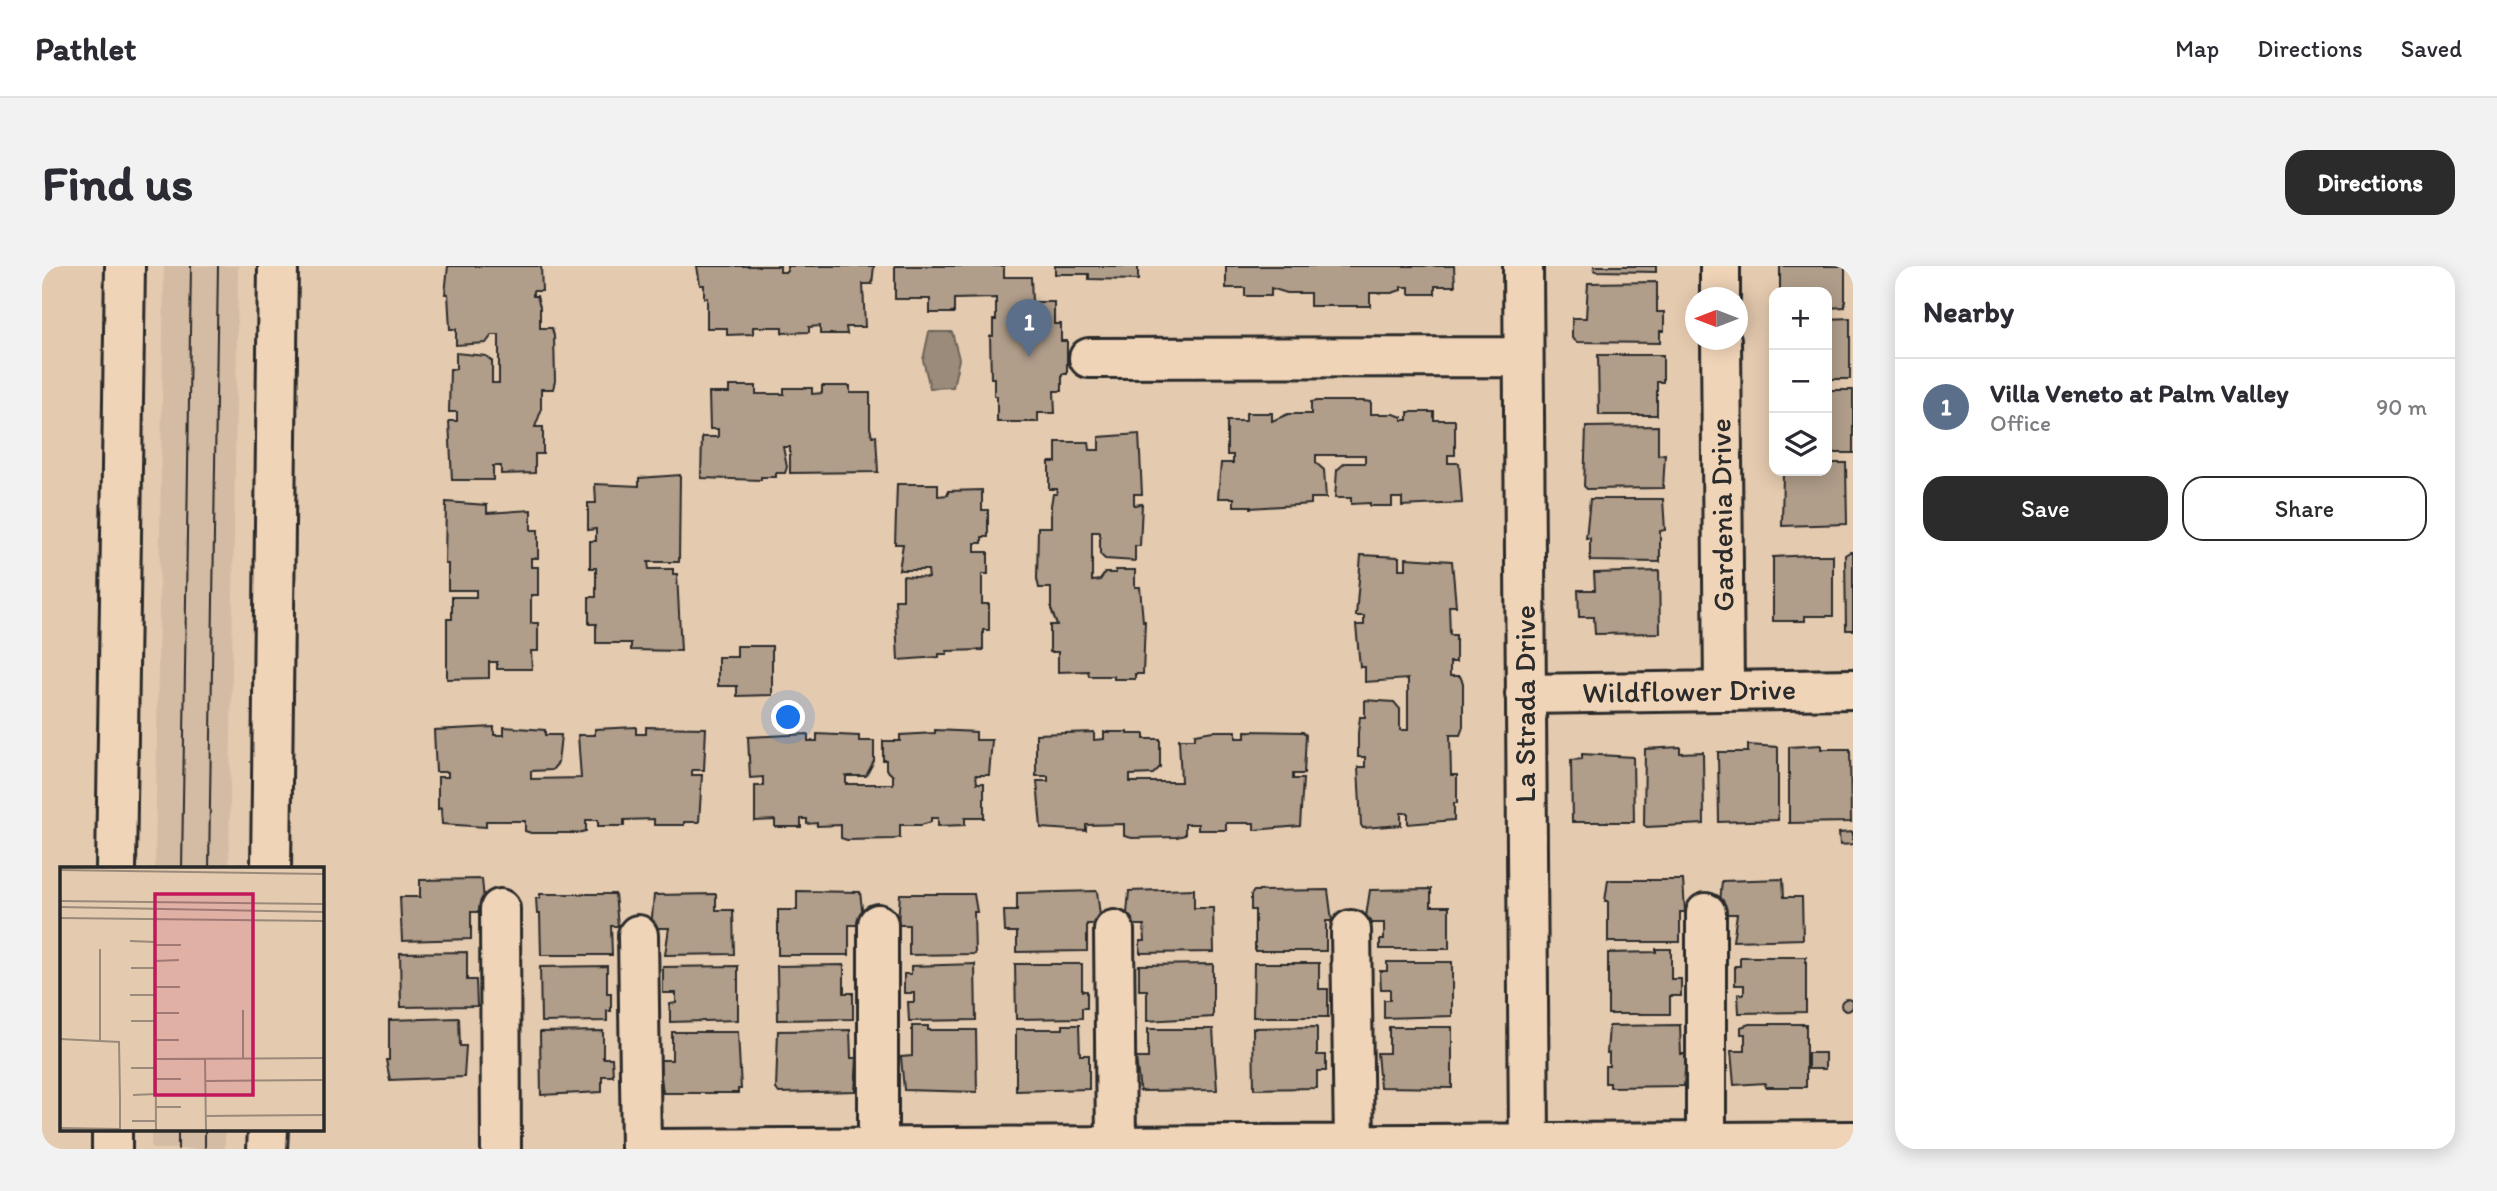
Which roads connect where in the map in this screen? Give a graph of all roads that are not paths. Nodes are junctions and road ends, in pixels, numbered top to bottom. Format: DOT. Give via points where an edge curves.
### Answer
graph roads {
  1 [pos="125,266"];
  2 [pos="278,266"];
  3 [pos="1523,266"];
  4 [pos="1720,266"];
  5 [pos="1720,287"];
  6 [pos="1721,350"];
  7 [pos="1523,357"];
  8 [pos="1089,359"];
  9 [pos="1853,689"];
  10 [pos="1724,690"];
  11 [pos="1525,694"];
  12 [pos="116,867"];
  13 [pos="271,867"];
  14 [pos="500,909"];
  15 [pos="1706,913"];
  16 [pos="878,924"];
  17 [pos="1114,930"];
  18 [pos="1351,930"];
  19 [pos="638,935"];
  20 [pos="1706,1142"];
  21 [pos="1529,1143"];
  22 [pos="1354,1144"];
  23 [pos="1848,1144"];
  24 [pos="1116,1146"];
  25 [pos="1607,1146"];
  26 [pos="878,1147"];
  27 [pos="1184,1147"];
  28 [pos="946,1148"];
  29 [pos="501,1149"];
  30 [pos="641,1149"];
  31 [pos="655,1149"];
  32 [pos="710,1149"];
  1 -- 12 [label="main road"];
  2 -- 13 [label="main road"];
  3 -- 7 [label="main road, La Strada Drive"];
  4 -- 5 [label="main road"];
  6 -- 10 [label="main road, Gardenia Drive"];
  7 -- 8 [label="main road"];
  7 -- 11 [label="main road, La Strada Drive"];
  9 -- 10 [label="main road, Wildflower Drive"];
  10 -- 11 [label="main road, Wildflower Drive"];
  11 -- 21 [label="main road, La Strada Drive"];
  14 -- 29 [label="main road"];
  15 -- 20 [label="main road"];
  16 -- 26 [label="main road"];
  17 -- 24 [label="main road"];
  18 -- 22 [label="main road"];
  19 -- 30 [label="main road"];
  20 -- 23 [label="main road"];
  20 -- 25 [label="main road"];
  21 -- 22 [label="main road"];
  21 -- 25 [label="main road"];
  22 -- 27 [label="main road"];
  24 -- 27 [label="main road"];
  24 -- 28 [label="main road"];
  26 -- 28 [label="main road"];
  26 -- 32 [label="main road"];
  31 -- 32 [label="main road"];
}
